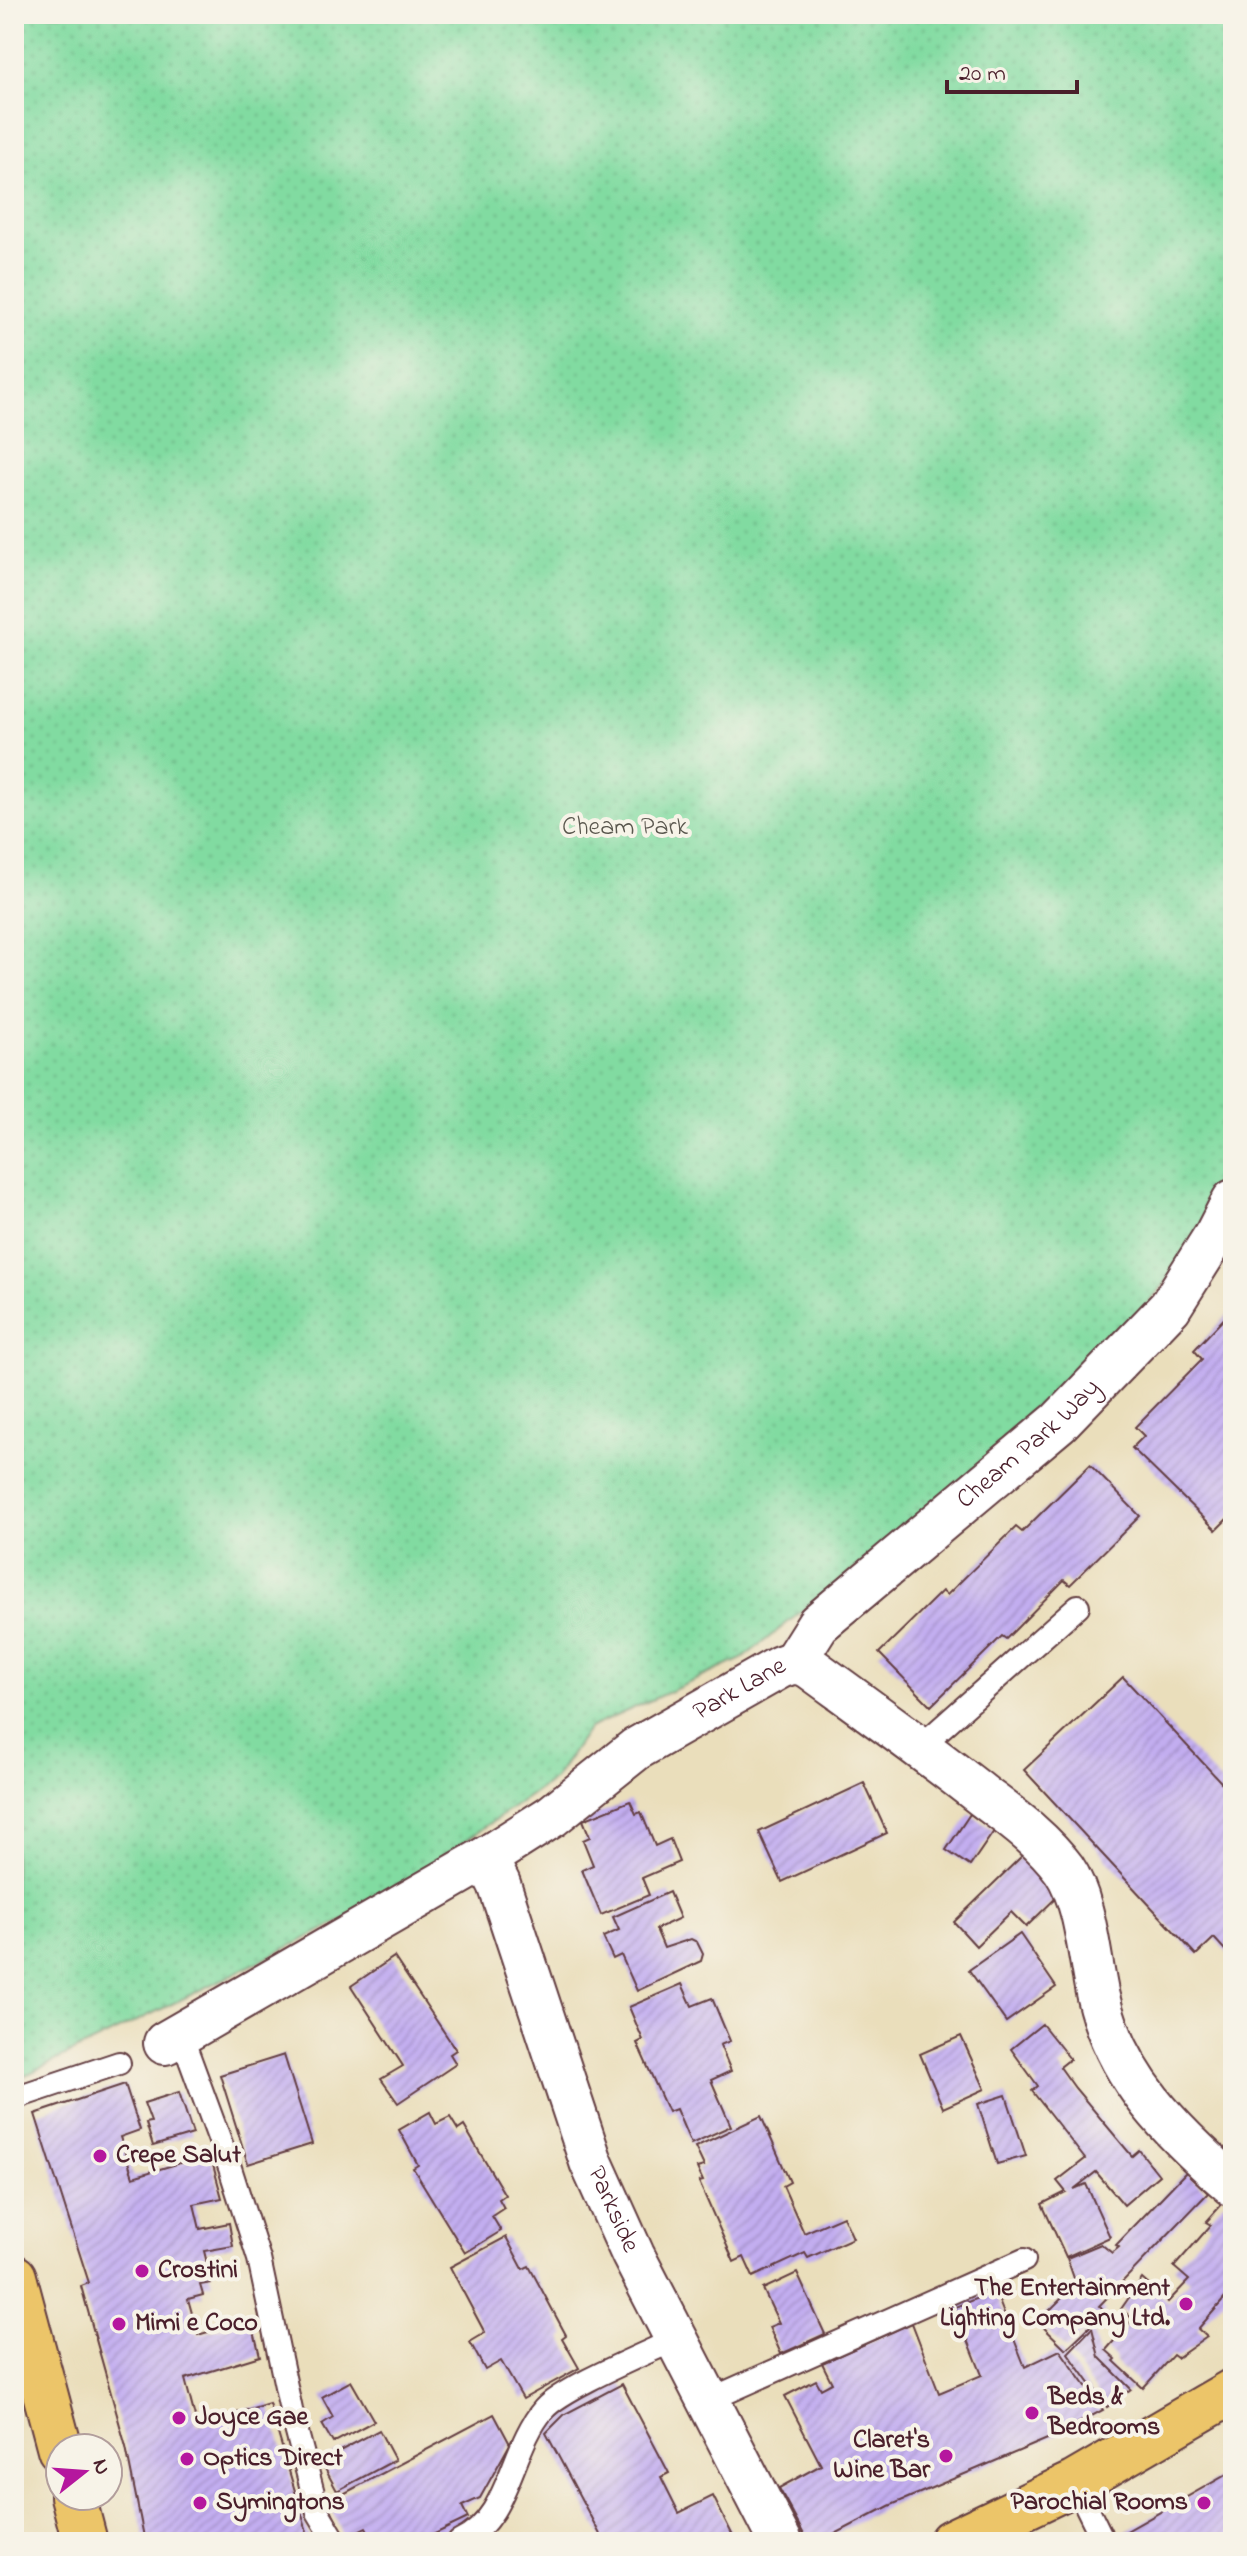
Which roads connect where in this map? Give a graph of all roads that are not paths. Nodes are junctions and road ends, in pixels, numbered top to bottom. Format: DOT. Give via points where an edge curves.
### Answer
graph roads {
  1 [pos="1233,1201"];
  2 [pos="1078,1606"];
  3 [pos="794,1662"];
  4 [pos="921,1746"];
  5 [pos="486,1858"];
  6 [pos="173,2039"];
  7 [pos="119,2063"];
  8 [pos="14,2098"];
  9 [pos="1233,2185"];
  10 [pos="1024,2260"];
  11 [pos="14,2277"];
  12 [pos="676,2339"];
  13 [pos="1233,2391"];
  14 [pos="707,2401"];
  15 [pos="55,2432"];
  16 [pos="1075,2483"];
  17 [pos="77,2512"];
  18 [pos="85,2542"];
  19 [pos="336,2542"];
  20 [pos="459,2542"];
  21 [pos="781,2542"];
  22 [pos="951,2542"];
  23 [pos="1104,2542"];
  1 -- 3 [label="street, Cheam Park Way" via="1170,1307 1059,1422 818,1624"];
  2 -- 4 [label="lane"];
  3 -- 4 [label="street, Park Lane" via="808,1666"];
  3 -- 5 [label="street, Park Lane" via="636,1749 552,1816"];
  4 -- 9 [label="street, Park Lane" via="1041,1841 1065,1871 1079,1903 1109,2037 1156,2112"];
  5 -- 6 [label="street, Park Lane"];
  5 -- 12 [label="street, Parkside" via="591,2162"];
  6 -- 19 [label="lane" via="230,2168 259,2259 318,2512"];
  7 -- 8 [label="lane"];
  10 -- 14 [label="lane"];
  11 -- 15 [label="main road"];
  12 -- 14 [label="street, Parkside"];
  12 -- 20 [label="lane" via="546,2407 531,2428 497,2505 471,2537"];
  13 -- 16 [label="main road"];
  14 -- 21 [label="street, Parkside"];
  16 -- 22 [label="main road"];
  16 -- 23 [label="lane"];
  17 -- 18 [label="main road"];
}
